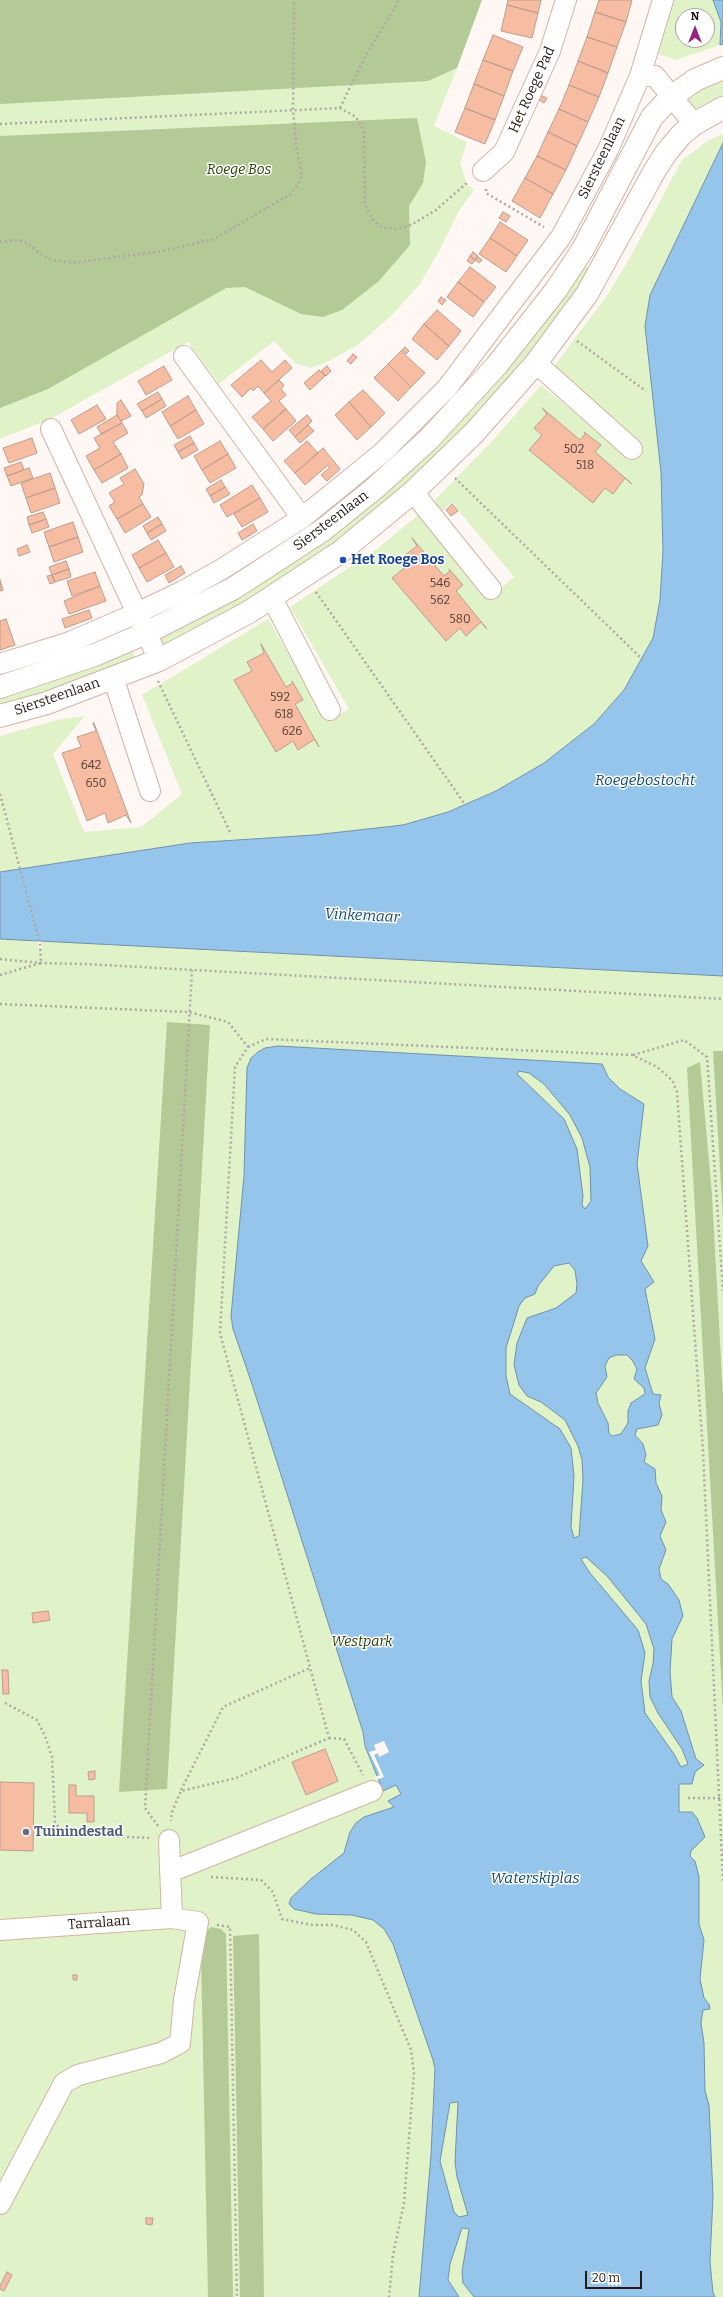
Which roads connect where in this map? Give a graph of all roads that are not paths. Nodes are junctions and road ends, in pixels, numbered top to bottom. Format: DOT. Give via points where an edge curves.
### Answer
graph roads {
  1 [pos="566,0"];
  2 [pos="663,0"];
  3 [pos="723,68"];
  4 [pos="640,76"];
  5 [pos="671,97"];
  6 [pos="723,108"];
  7 [pos="694,124"];
  8 [pos="483,171"];
  9 [pos="562,237"];
  10 [pos="583,249"];
  11 [pos="605,262"];
  12 [pos="184,356"];
  13 [pos="536,363"];
  14 [pos="51,429"];
  15 [pos="632,448"];
  16 [pos="413,492"];
  17 [pos="302,518"];
  18 [pos="490,589"];
  19 [pos="272,598"];
  20 [pos="137,613"];
  21 [pos="146,633"];
  22 [pos="0,664"];
  23 [pos="158,670"];
  24 [pos="113,677"];
  25 [pos="0,688"];
  26 [pos="330,710"];
  27 [pos="0,716"];
  28 [pos="150,791"];
  29 [pos="372,1791"];
  30 [pos="169,1840"];
  31 [pos="170,1872"];
  32 [pos="172,1918"];
  33 [pos="0,1930"];
  34 [pos="0,2204"];
  1 -- 8 [label="street, Het Roege Pad" via="550,51 504,152"];
  2 -- 4 [label="street, Siersteenlaan"];
  3 -- 5 [label="main road, Siersteenlaan" via="695,80"];
  4 -- 5 [label="street" via="655,76"];
  4 -- 9 [label="street, Siersteenlaan" via="608,150"];
  5 -- 7 [label="street"];
  5 -- 10 [label="main road, Siersteenlaan" via="652,117"];
  6 -- 7 [label="main road, Siersteenlaan"];
  7 -- 11 [label="main road, Siersteenlaan" via="681,135 655,170"];
  9 -- 10 [label="street"];
  9 -- 17 [label="street, Siersteenlaan" via="448,388 382,453"];
  10 -- 11 [label="street"];
  10 -- 21 [label="main road, Siersteenlaan" via="556,290 497,365 429,439 375,488 323,530 234,588"];
  11 -- 13 [label="main road, Siersteenlaan" via="588,294"];
  12 -- 17 [label="street"];
  13 -- 15 [label="street"];
  13 -- 16 [label="main road, Siersteenlaan" via="474,433"];
  14 -- 20 [label="street"];
  16 -- 18 [label="street"];
  16 -- 19 [label="main road, Siersteenlaan" via="340,553"];
  17 -- 20 [label="street, Siersteenlaan" via="222,569"];
  19 -- 23 [label="main road, Siersteenlaan"];
  19 -- 26 [label="street"];
  20 -- 21 [label="street"];
  20 -- 22 [label="street, Siersteenlaan" via="70,642"];
  21 -- 23 [label="street"];
  21 -- 25 [label="main road, Siersteenlaan" via="97,654"];
  23 -- 24 [label="main road, Siersteenlaan"];
  24 -- 27 [label="main road, Siersteenlaan" via="46,703"];
  24 -- 28 [label="street, Siersteenlaan"];
  29 -- 31 [label="street"];
  30 -- 31 [label="street"];
  31 -- 32 [label="street"];
  32 -- 33 [label="street, Tarralaan"];
  32 -- 34 [label="street, Tarralaan" via="198,1922 184,2000 180,2043 161,2053 78,2075 64,2083"];
}
